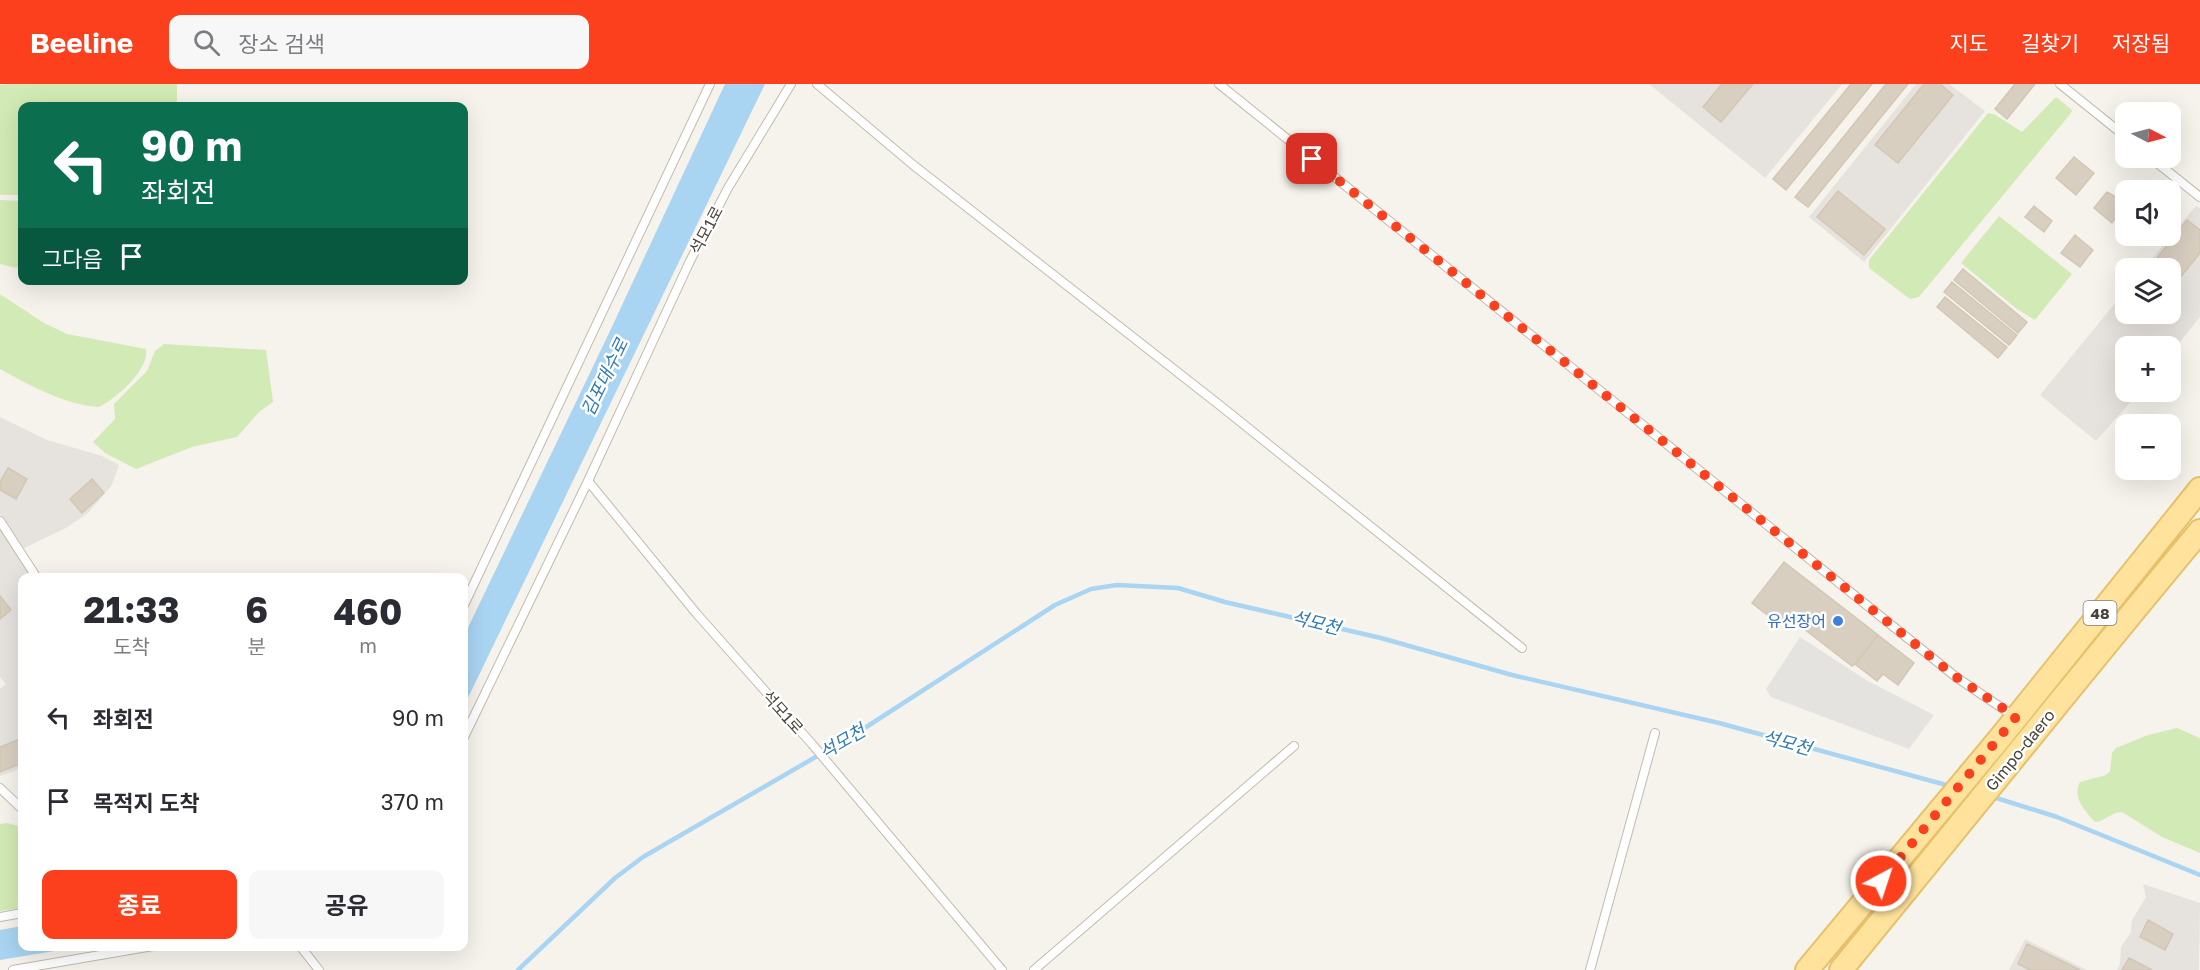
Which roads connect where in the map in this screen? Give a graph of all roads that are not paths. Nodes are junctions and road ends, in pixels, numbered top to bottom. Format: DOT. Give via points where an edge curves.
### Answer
graph roads {
  1 [pos="710,84"];
  2 [pos="791,84"];
  3 [pos="817,84"];
  4 [pos="1219,84"];
  5 [pos="2060,84"];
  6 [pos="2115,128"];
  7 [pos="2164,168"];
  8 [pos="2200,197"];
  9 [pos="588,481"];
  10 [pos="2200,489"];
  11 [pos="0,521"];
  12 [pos="2200,531"];
  13 [pos="34,573"];
  14 [pos="468,597"];
  15 [pos="1522,648"];
  16 [pos="2016,717"];
  17 [pos="468,729"];
  18 [pos="1655,733"];
  19 [pos="2008,745"];
  20 [pos="1294,747"];
  21 [pos="0,788"];
  22 [pos="18,804"];
  23 [pos="18,915"];
  24 [pos="0,917"];
  25 [pos="124,951"];
  26 [pos="304,951"];
  27 [pos="13,970"];
  28 [pos="319,970"];
  29 [pos="1002,970"];
  30 [pos="1034,970"];
  31 [pos="1590,970"];
  32 [pos="1807,970"];
  33 [pos="1841,970"];
  1 -- 14 [label="lane"];
  2 -- 9 [label="lane, 석모1로" via="728,188 690,261"];
  3 -- 15 [label="lane" via="912,164"];
  4 -- 16 [label="lane" via="1956,677"];
  5 -- 6 [label="lane"];
  7 -- 8 [label="lane"];
  9 -- 17 [label="lane, 석모1로"];
  9 -- 29 [label="lane, 석모1로" via="732,656 812,744"];
  10 -- 16 [label="main road, Gimpo-daero / 48"];
  11 -- 13 [label="lane"];
  12 -- 19 [label="main road, Gimpo-daero / 48"];
  16 -- 19 [label="main road, Gimpo-daero / 48"];
  18 -- 31 [label="lane"];
  19 -- 32 [label="main road, Gimpo-daero / 48" via="1926,827"];
  19 -- 33 [label="main road, Gimpo-daero / 48" via="1956,831"];
  20 -- 30 [label="lane"];
  21 -- 22 [label="lane"];
  23 -- 24 [label="lane"];
  25 -- 27 [label="lane"];
  26 -- 28 [label="lane"];
}
